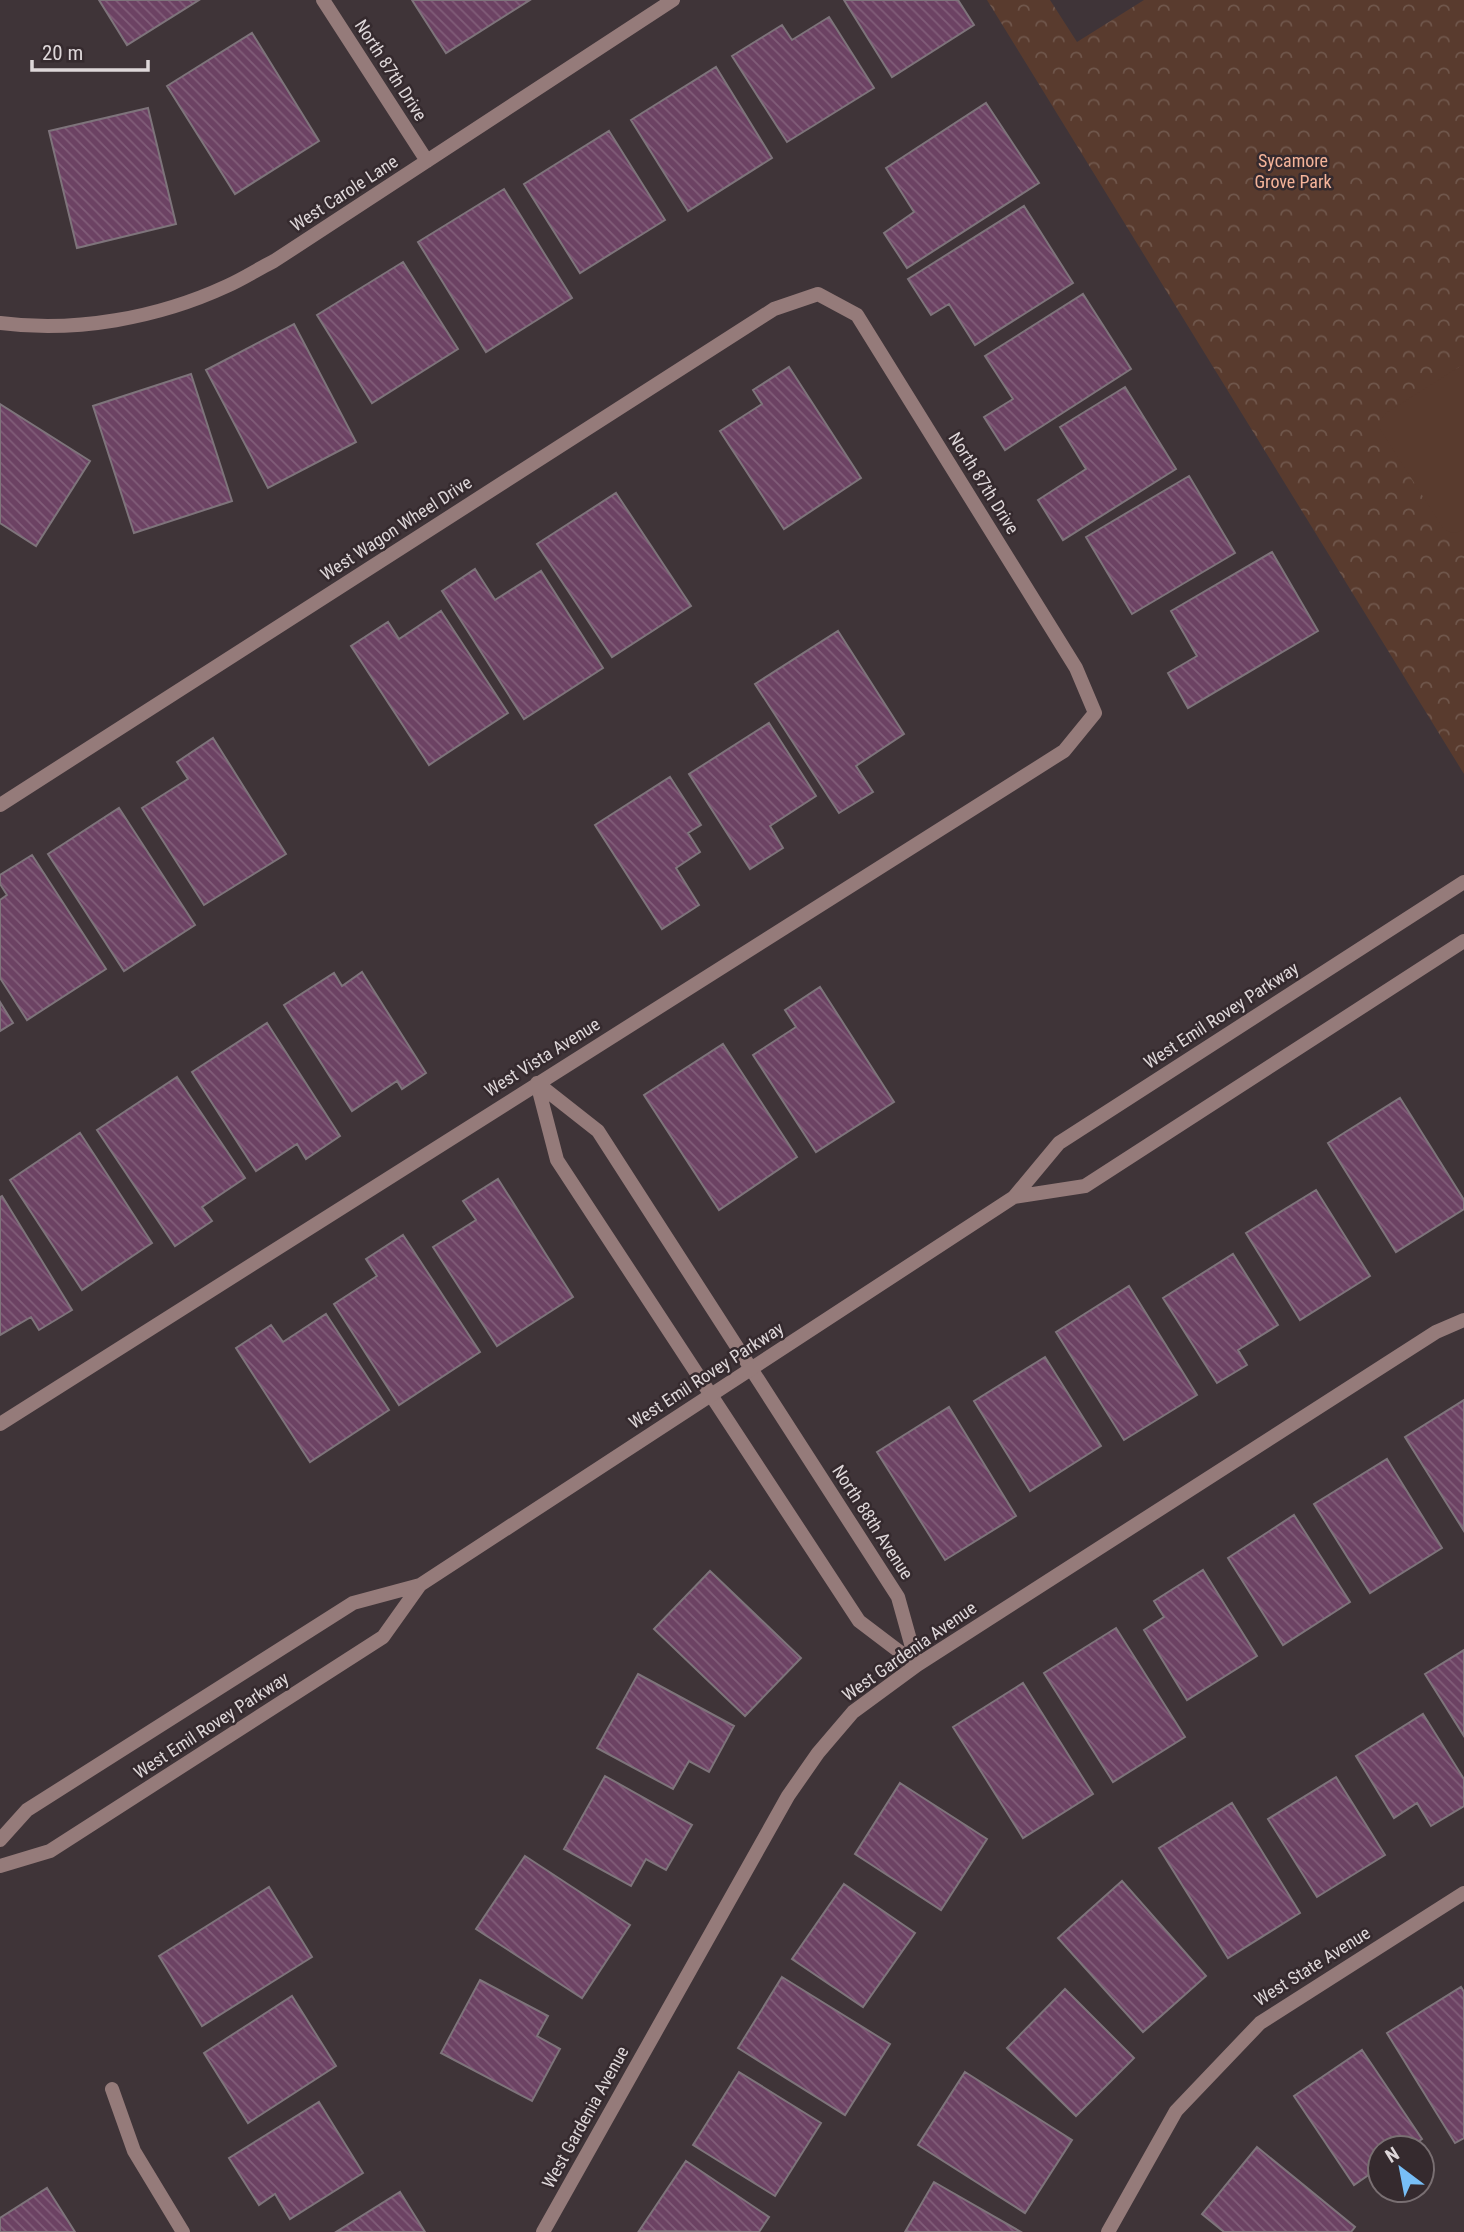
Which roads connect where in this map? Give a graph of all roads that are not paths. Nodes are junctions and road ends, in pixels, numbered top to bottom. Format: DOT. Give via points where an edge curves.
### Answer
graph roads {
  1 [pos="323,0"];
  2 [pos="673,0"];
  3 [pos="428,162"];
  4 [pos="818,294"];
  5 [pos="0,323"];
  6 [pos="1095,713"];
  7 [pos="0,805"];
  8 [pos="1464,882"];
  9 [pos="1464,941"];
  10 [pos="537,1083"];
  11 [pos="1014,1197"];
  12 [pos="1464,1320"];
  13 [pos="752,1369"];
  14 [pos="712,1395"];
  15 [pos="0,1424"];
  16 [pos="420,1585"];
  17 [pos="917,1665"];
  18 [pos="0,1840"];
  19 [pos="0,1866"];
  20 [pos="1464,1893"];
  21 [pos="113,2089"];
  22 [pos="183,2232"];
  23 [pos="543,2232"];
  24 [pos="1108,2232"];
  1 -- 3 [label="street, North 87th Drive"];
  2 -- 3 [label="street, West Carole Lane"];
  3 -- 5 [label="street, West Carole Lane" via="226,287 167,309 92,324"];
  4 -- 6 [label="street, North 87th Drive" via="856,315 1076,668"];
  4 -- 7 [label="street, West Wagon Wheel Drive" via="774,309"];
  6 -- 10 [label="street, West Vista Avenue" via="1064,751"];
  8 -- 11 [label="street, West Emil Rovey Parkway" via="1059,1143"];
  9 -- 11 [label="street, West Emil Rovey Parkway" via="1085,1185"];
  10 -- 13 [label="street, North 88th Avenue" via="598,1132"];
  10 -- 14 [label="street" via="556,1160"];
  10 -- 15 [label="street, West Vista Avenue"];
  11 -- 13 [label="street, West Emil Rovey Parkway"];
  12 -- 17 [label="street, West Gardenia Avenue" via="1436,1332"];
  13 -- 14 [label="street, West Emil Rovey Parkway"];
  13 -- 17 [label="street, North 88th Avenue" via="898,1597"];
  14 -- 16 [label="street, West Emil Rovey Parkway"];
  14 -- 17 [label="street" via="859,1621"];
  16 -- 18 [label="street, West Emil Rovey Parkway" via="352,1603 27,1810"];
  16 -- 19 [label="street, West Emil Rovey Parkway" via="383,1637 50,1851"];
  17 -- 23 [label="street, West Gardenia Avenue" via="853,1712 788,1796"];
  20 -- 24 [label="street, West State Avenue" via="1259,2022 1176,2111"];
  21 -- 22 [label="street" via="134,2151"];
}
